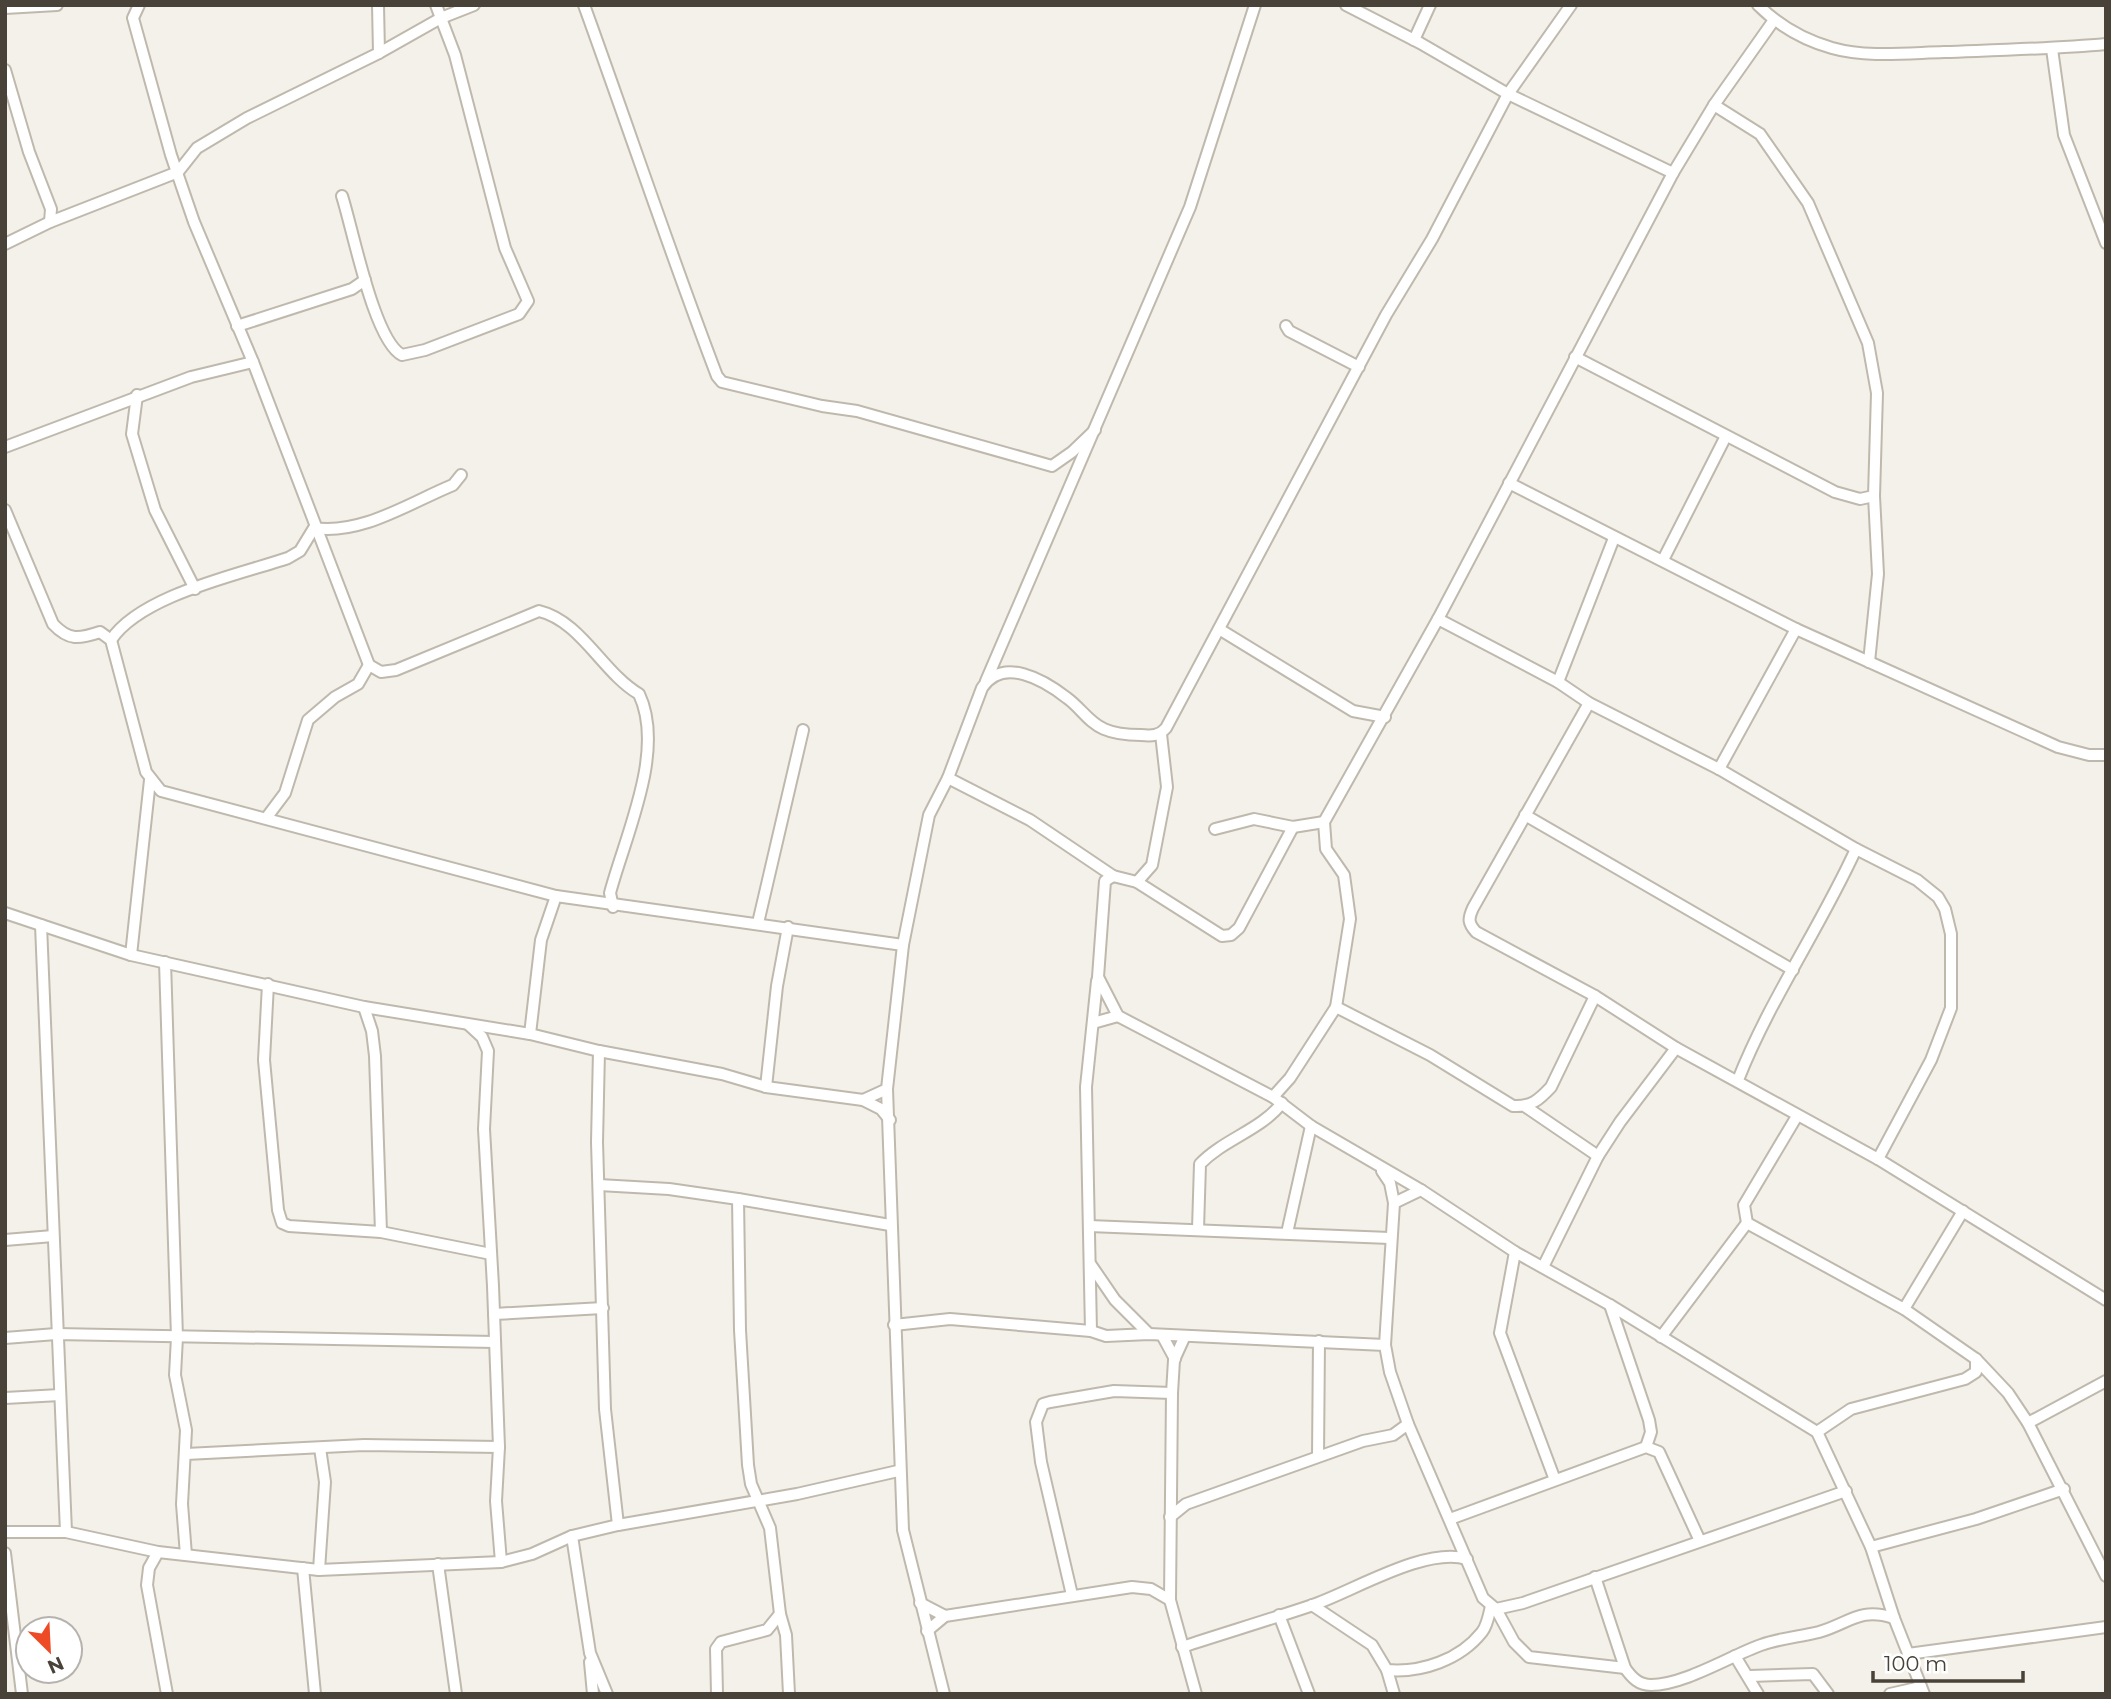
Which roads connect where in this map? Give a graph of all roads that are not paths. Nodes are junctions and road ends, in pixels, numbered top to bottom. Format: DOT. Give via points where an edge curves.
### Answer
graph roads {
  1 [pos="57,5"];
  2 [pos="139,5"];
  3 [pos="378,5"];
  4 [pos="436,5"];
  5 [pos="474,5"];
  6 [pos="584,5"];
  7 [pos="1255,5"];
  8 [pos="1346,5"];
  9 [pos="1430,5"];
  10 [pos="1758,5"];
  11 [pos="1568,6"];
  12 [pos="5,8"];
  13 [pos="441,18"];
  14 [pos="1773,20"];
  15 [pos="1414,40"];
  16 [pos="2106,44"];
  17 [pos="2052,49"];
  18 [pos="379,53"];
  19 [pos="5,70"];
  20 [pos="1508,94"];
  21 [pos="1714,105"];
  22 [pos="171,155"];
  23 [pos="188,156"];
  24 [pos="178,172"];
  25 [pos="1672,173"];
  26 [pos="342,196"];
  27 [pos="50,222"];
  28 [pos="2102,224"];
  29 [pos="2106,243"];
  30 [pos="5,244"];
  31 [pos="365,280"];
  32 [pos="237,326"];
  33 [pos="1286,326"];
  34 [pos="1576,357"];
  35 [pos="253,362"];
  36 [pos="1359,367"];
  37 [pos="137,395"];
  38 [pos="1095,429"];
  39 [pos="1726,436"];
  40 [pos="5,447"];
  41 [pos="461,475"];
  42 [pos="1509,482"];
  43 [pos="1874,496"];
  44 [pos="5,510"];
  45 [pos="314,528"];
  46 [pos="1614,538"];
  47 [pos="1663,560"];
  48 [pos="195,589"];
  49 [pos="1438,620"];
  50 [pos="1219,629"];
  51 [pos="1796,629"];
  52 [pos="111,640"];
  53 [pos="1869,662"];
  54 [pos="369,665"];
  55 [pos="986,681"];
  56 [pos="1558,682"];
  57 [pos="1589,703"];
  58 [pos="1385,717"];
  59 [pos="803,730"];
  60 [pos="1160,734"];
  61 [pos="2106,755"];
  62 [pos="1720,769"];
  63 [pos="948,778"];
  64 [pos="150,780"];
  65 [pos="167,792"];
  66 [pos="281,800"];
  67 [pos="149,801"];
  68 [pos="1525,815"];
  69 [pos="267,817"];
  70 [pos="1324,822"];
  71 [pos="293,824"];
  72 [pos="1293,827"];
  73 [pos="1215,829"];
  74 [pos="1856,849"];
  75 [pos="1112,876"];
  76 [pos="1137,882"];
  77 [pos="556,897"];
  78 [pos="613,907"];
  79 [pos="5,913"];
  80 [pos="758,923"];
  81 [pos="41,925"];
  82 [pos="788,927"];
  83 [pos="903,944"];
  84 [pos="131,955"];
  85 [pos="165,962"];
  86 [pos="1793,970"];
  87 [pos="1098,977"];
  88 [pos="268,984"];
  89 [pos="1595,996"];
  90 [pos="364,1007"];
  91 [pos="1336,1007"];
  92 [pos="1118,1016"];
  93 [pos="1093,1023"];
  94 [pos="469,1024"];
  95 [pos="530,1034"];
  96 [pos="1676,1048"];
  97 [pos="599,1051"];
  98 [pos="1738,1080"];
  99 [pos="766,1087"];
  100 [pos="887,1089"];
  101 [pos="863,1100"];
  102 [pos="1277,1100"];
  103 [pos="1526,1107"];
  104 [pos="1797,1116"];
  105 [pos="890,1120"];
  106 [pos="1311,1126"];
  107 [pos="1598,1156"];
  108 [pos="1878,1159"];
  109 [pos="1380,1168"];
  110 [pos="600,1185"];
  111 [pos="1421,1190"];
  112 [pos="738,1199"];
  113 [pos="1394,1203"];
  114 [pos="1964,1211"];
  115 [pos="1747,1223"];
  116 [pos="890,1225"];
  117 [pos="1089,1226"];
  118 [pos="1198,1229"];
  119 [pos="381,1232"];
  120 [pos="1286,1233"];
  121 [pos="53,1236"];
  122 [pos="1390,1238"];
  123 [pos="5,1240"];
  124 [pos="1515,1252"];
  125 [pos="491,1254"];
  126 [pos="1091,1265"];
  127 [pos="1543,1267"];
  128 [pos="2106,1300"];
  129 [pos="1610,1305"];
  130 [pos="603,1308"];
  131 [pos="1904,1309"];
  132 [pos="494,1314"];
  133 [pos="894,1325"];
  134 [pos="1091,1331"];
  135 [pos="56,1334"];
  136 [pos="1149,1334"];
  137 [pos="1162,1335"];
  138 [pos="1661,1336"];
  139 [pos="177,1337"];
  140 [pos="1184,1338"];
  141 [pos="5,1339"];
  142 [pos="1319,1341"];
  143 [pos="495,1342"];
  144 [pos="1385,1345"];
  145 [pos="1175,1359"];
  146 [pos="1976,1359"];
  147 [pos="2106,1381"];
  148 [pos="1172,1393"];
  149 [pos="60,1395"];
  150 [pos="5,1398"];
  151 [pos="2028,1423"];
  152 [pos="1408,1424"];
  153 [pos="1817,1432"];
  154 [pos="499,1447"];
  155 [pos="1646,1447"];
  156 [pos="320,1448"];
  157 [pos="186,1454"];
  158 [pos="1318,1456"];
  159 [pos="898,1471"];
  160 [pos="1555,1480"];
  161 [pos="2064,1489"];
  162 [pos="1846,1491"];
  163 [pos="1171,1492"];
  164 [pos="757,1502"];
  165 [pos="1186,1504"];
  166 [pos="1170,1517"];
  167 [pos="1450,1519"];
  168 [pos="618,1525"];
  169 [pos="5,1532"];
  170 [pos="66,1532"];
  171 [pos="572,1536"];
  172 [pos="1700,1541"];
  173 [pos="1871,1547"];
  174 [pos="158,1552"];
  175 [pos="5,1553"];
  176 [pos="186,1555"];
  177 [pos="1467,1559"];
  178 [pos="501,1562"];
  179 [pos="438,1564"];
  180 [pos="303,1568"];
  181 [pos="319,1570"];
  182 [pos="2106,1576"];
  183 [pos="1595,1577"];
  184 [pos="1072,1595"];
  185 [pos="1170,1600"];
  186 [pos="920,1603"];
  187 [pos="1312,1605"];
  188 [pos="1494,1608"];
  189 [pos="780,1614"];
  190 [pos="1279,1615"];
  191 [pos="945,1616"];
  192 [pos="1894,1618"];
  193 [pos="2106,1627"];
  194 [pos="927,1631"];
  195 [pos="1182,1647"];
  196 [pos="590,1653"];
  197 [pos="1908,1654"];
  198 [pos="1735,1656"];
  199 [pos="1387,1670"];
  200 [pos="1628,1673"];
  201 [pos="1750,1676"];
  202 [pos="1923,1690"];
  203 [pos="1643,1691"];
  204 [pos="22,1694"];
  205 [pos="167,1694"];
  206 [pos="315,1694"];
  207 [pos="456,1694"];
  208 [pos="593,1694"];
  209 [pos="607,1694"];
  210 [pos="717,1694"];
  211 [pos="789,1694"];
  212 [pos="944,1694"];
  213 [pos="1196,1694"];
  214 [pos="1310,1694"];
  215 [pos="1394,1694"];
  216 [pos="1758,1694"];
  217 [pos="1828,1694"];
  218 [pos="1890,1694"];
  1 -- 12 [label="street"];
  2 -- 22 [label="street" via="132,18"];
  3 -- 18 [label="street"];
  4 -- 13 [label="street"];
  5 -- 13 [label="street"];
  6 -- 38 [label="street" via="663,235 722,382 857,411 1052,466"];
  7 -- 38 [label="street" via="1196,191"];
  8 -- 15 [label="street"];
  9 -- 15 [label="street"];
  10 -- 14 [label="street"];
  11 -- 20 [label="street"];
  13 -- 18 [label="street"];
  13 -- 31 [label="street" via="459,68 505,248 528,301 519,314 402,355 385,338"];
  14 -- 17 [label="street" via="1832,48 1865,53"];
  14 -- 21 [label="street"];
  15 -- 20 [label="street"];
  16 -- 17 [label="street"];
  17 -- 28 [label="street" via="2064,135"];
  18 -- 23 [label="street" via="247,118"];
  19 -- 27 [label="street" via="51,209"];
  20 -- 25 [label="street"];
  20 -- 36 [label="street"];
  21 -- 25 [label="street"];
  21 -- 43 [label="street" via="1767,142 1817,219 1843,281 1872,358 1877,393"];
  22 -- 23 [label="street"];
  22 -- 24 [label="street"];
  23 -- 24 [label="street"];
  24 -- 27 [label="street"];
  24 -- 32 [label="street"];
  25 -- 34 [label="street"];
  26 -- 31 [label="street"];
  27 -- 30 [label="street"];
  28 -- 29 [label="street"];
  31 -- 32 [label="street" via="352,289"];
  32 -- 35 [label="street"];
  33 -- 36 [label="street"];
  34 -- 39 [label="street"];
  34 -- 42 [label="street"];
  35 -- 37 [label="street"];
  35 -- 45 [label="street"];
  36 -- 50 [label="street"];
  37 -- 40 [label="street"];
  37 -- 48 [label="street" via="132,434 155,510"];
  38 -- 55 [label="street"];
  39 -- 43 [label="street" via="1835,492 1860,499"];
  39 -- 47 [label="street"];
  41 -- 45 [label="street" via="453,485 356,527"];
  42 -- 46 [label="street"];
  42 -- 49 [label="street"];
  43 -- 53 [label="street" via="1878,574"];
  44 -- 52 [label="street" via="53,624 73,639 100,632"];
  45 -- 48 [label="street" via="300,551 288,558"];
  45 -- 54 [label="street"];
  46 -- 47 [label="street"];
  46 -- 56 [label="street"];
  47 -- 51 [label="street"];
  48 -- 52 [label="street" via="126,621"];
  49 -- 56 [label="street"];
  49 -- 58 [label="street"];
  50 -- 58 [label="street" via="1353,711"];
  50 -- 60 [label="street"];
  51 -- 53 [label="street"];
  51 -- 62 [label="street"];
  52 -- 64 [label="street"];
  53 -- 61 [label="street" via="2058,747"];
  54 -- 66 [label="street" via="358,684 308,720"];
  54 -- 78 [label="street" via="381,672 396,670 540,611 566,625 623,685 639,694 648,753 610,893"];
  55 -- 60 [label="street" via="1006,671 1019,672 1068,698 1105,730"];
  55 -- 63 [label="street"];
  56 -- 57 [label="street"];
  57 -- 62 [label="street"];
  57 -- 68 [label="street"];
  58 -- 70 [label="street"];
  59 -- 80 [label="street"];
  60 -- 76 [label="street" via="1167,787 1152,864"];
  62 -- 74 [label="street"];
  63 -- 75 [label="street" via="1030,820"];
  63 -- 83 [label="street" via="929,815"];
  64 -- 65 [label="street"];
  64 -- 67 [label="street"];
  65 -- 67 [label="street"];
  65 -- 69 [label="street"];
  66 -- 69 [label="street"];
  66 -- 71 [label="street"];
  67 -- 84 [label="street"];
  68 -- 86 [label="street"];
  68 -- 89 [label="street" via="1473,908 1470,925"];
  69 -- 71 [label="street"];
  70 -- 72 [label="street"];
  70 -- 91 [label="street" via="1325,849 1345,876 1350,919"];
  71 -- 77 [label="street"];
  72 -- 73 [label="street" via="1254,819"];
  72 -- 76 [label="street" via="1231,935 1222,936"];
  74 -- 86 [label="street"];
  74 -- 108 [label="street" via="1929,889 1945,909 1951,934 1951,1008 1931,1060"];
  75 -- 76 [label="street"];
  75 -- 87 [label="street" via="1105,881"];
  77 -- 78 [label="street"];
  77 -- 95 [label="street" via="541,940"];
  78 -- 80 [label="street"];
  79 -- 81 [label="street"];
  80 -- 82 [label="street"];
  81 -- 84 [label="street"];
  81 -- 121 [label="street"];
  82 -- 83 [label="street"];
  82 -- 99 [label="street"];
  83 -- 100 [label="street"];
  84 -- 85 [label="street"];
  85 -- 88 [label="street"];
  85 -- 139 [label="street"];
  86 -- 98 [label="street" via="1757,1031"];
  87 -- 92 [label="street"];
  87 -- 93 [label="street"];
  88 -- 90 [label="street"];
  88 -- 119 [label="street" via="266,1099 282,1223"];
  89 -- 96 [label="street"];
  89 -- 103 [label="street" via="1551,1087"];
  90 -- 94 [label="street"];
  90 -- 119 [label="street" via="375,1056"];
  91 -- 102 [label="street"];
  91 -- 103 [label="street" via="1430,1055 1513,1106"];
  92 -- 93 [label="street"];
  92 -- 102 [label="street"];
  93 -- 117 [label="street" via="1086,1087"];
  94 -- 95 [label="street"];
  94 -- 125 [label="street" via="488,1051 484,1129"];
  95 -- 97 [label="street"];
  96 -- 98 [label="street"];
  96 -- 107 [label="street"];
  97 -- 99 [label="street"];
  97 -- 110 [label="street"];
  98 -- 104 [label="street"];
  99 -- 101 [label="street"];
  100 -- 101 [label="street"];
  100 -- 105 [label="street"];
  101 -- 105 [label="street"];
  102 -- 106 [label="street"];
  102 -- 118 [label="street" via="1260,1124 1220,1146 1200,1164"];
  103 -- 107 [label="street"];
  104 -- 108 [label="street"];
  104 -- 115 [label="street" via="1744,1205"];
  105 -- 116 [label="street"];
  106 -- 109 [label="street"];
  106 -- 120 [label="street"];
  107 -- 127 [label="street"];
  108 -- 114 [label="street"];
  109 -- 111 [label="street"];
  109 -- 113 [label="street" via="1390,1183"];
  110 -- 112 [label="street"];
  110 -- 130 [label="street"];
  111 -- 113 [label="street"];
  111 -- 124 [label="street"];
  112 -- 116 [label="street"];
  112 -- 164 [label="street" via="748,1465"];
  113 -- 122 [label="street"];
  114 -- 128 [label="street"];
  114 -- 131 [label="street"];
  115 -- 131 [label="street"];
  115 -- 138 [label="street"];
  116 -- 133 [label="street"];
  117 -- 118 [label="street"];
  117 -- 126 [label="street"];
  118 -- 120 [label="street"];
  119 -- 125 [label="street"];
  120 -- 122 [label="street"];
  121 -- 123 [label="street"];
  121 -- 135 [label="street"];
  122 -- 144 [label="street"];
  124 -- 127 [label="street"];
  124 -- 160 [label="street" via="1500,1333"];
  125 -- 132 [label="street"];
  126 -- 134 [label="street"];
  126 -- 136 [label="street" via="1115,1300"];
  127 -- 129 [label="street"];
  129 -- 138 [label="street"];
  129 -- 155 [label="street" via="1649,1420"];
  130 -- 132 [label="street"];
  130 -- 168 [label="street" via="605,1409"];
  131 -- 146 [label="street"];
  132 -- 143 [label="street"];
  133 -- 134 [label="street" via="950,1319"];
  133 -- 159 [label="street"];
  134 -- 136 [label="street" via="1105,1336"];
  135 -- 139 [label="street"];
  135 -- 141 [label="street"];
  135 -- 149 [label="street"];
  136 -- 137 [label="street"];
  137 -- 140 [label="street"];
  137 -- 145 [label="street"];
  138 -- 153 [label="street"];
  139 -- 143 [label="street"];
  139 -- 157 [label="street" via="174,1374 186,1430"];
  140 -- 142 [label="street"];
  140 -- 145 [label="street"];
  142 -- 144 [label="street"];
  142 -- 158 [label="street"];
  143 -- 154 [label="street"];
  144 -- 152 [label="street"];
  145 -- 148 [label="street"];
  146 -- 151 [label="street"];
  146 -- 153 [label="street" via="1976,1372 1965,1379 1851,1409"];
  147 -- 151 [label="street"];
  148 -- 163 [label="street"];
  148 -- 184 [label="street" via="1114,1391 1043,1404 1037,1414 1041,1462"];
  149 -- 150 [label="street"];
  149 -- 170 [label="street"];
  151 -- 161 [label="street"];
  152 -- 158 [label="street" via="1393,1435"];
  152 -- 167 [label="street"];
  153 -- 162 [label="street"];
  154 -- 156 [label="street"];
  154 -- 178 [label="street" via="496,1501"];
  155 -- 160 [label="street"];
  155 -- 172 [label="street" via="1659,1452"];
  156 -- 157 [label="street"];
  156 -- 181 [label="street" via="325,1482"];
  157 -- 176 [label="street" via="182,1504"];
  158 -- 165 [label="street"];
  159 -- 164 [label="street"];
  159 -- 186 [label="street" via="902,1530"];
  160 -- 167 [label="street"];
  161 -- 173 [label="street"];
  161 -- 182 [label="street"];
  162 -- 172 [label="street"];
  162 -- 173 [label="street"];
  163 -- 165 [label="street"];
  163 -- 166 [label="street"];
  164 -- 168 [label="street"];
  164 -- 189 [label="street" via="769,1528"];
  165 -- 166 [label="street"];
  166 -- 185 [label="street"];
  167 -- 177 [label="street"];
  168 -- 171 [label="street"];
  169 -- 170 [label="street"];
  170 -- 174 [label="street"];
  171 -- 178 [label="street"];
  171 -- 196 [label="street"];
  172 -- 183 [label="street"];
  173 -- 192 [label="street"];
  174 -- 176 [label="street"];
  174 -- 205 [label="street" via="149,1567 147,1585"];
  175 -- 204 [label="street"];
  176 -- 180 [label="street"];
  177 -- 187 [label="street" via="1453,1555 1429,1559"];
  177 -- 188 [label="street" via="1483,1598"];
  178 -- 179 [label="street"];
  179 -- 181 [label="street"];
  179 -- 207 [label="street"];
  180 -- 181 [label="street"];
  180 -- 206 [label="street"];
  183 -- 188 [label="street" via="1523,1603"];
  183 -- 200 [label="street"];
  184 -- 185 [label="street" via="1132,1587 1151,1589"];
  184 -- 191 [label="street"];
  185 -- 195 [label="street"];
  186 -- 191 [label="street"];
  186 -- 194 [label="street"];
  187 -- 190 [label="street"];
  187 -- 199 [label="street" via="1372,1646"];
  188 -- 199 [label="street" via="1484,1630 1453,1657 1406,1672"];
  188 -- 200 [label="street" via="1514,1643 1529,1657"];
  189 -- 210 [label="street" via="767,1630 721,1642 716,1649"];
  189 -- 211 [label="street" via="786,1635"];
  190 -- 195 [label="street"];
  190 -- 214 [label="street"];
  191 -- 194 [label="street"];
  192 -- 197 [label="street"];
  192 -- 198 [label="street" via="1863,1613 1820,1632 1780,1639"];
  193 -- 197 [label="street"];
  194 -- 212 [label="street"];
  195 -- 213 [label="street"];
  196 -- 208 [label="street"];
  196 -- 209 [label="street"];
  197 -- 202 [label="street"];
  198 -- 201 [label="street"];
  198 -- 203 [label="street"];
  199 -- 215 [label="street"];
  200 -- 203 [label="street"];
  201 -- 216 [label="street"];
  201 -- 217 [label="street" via="1813,1674"];
  202 -- 218 [label="street"];
}
